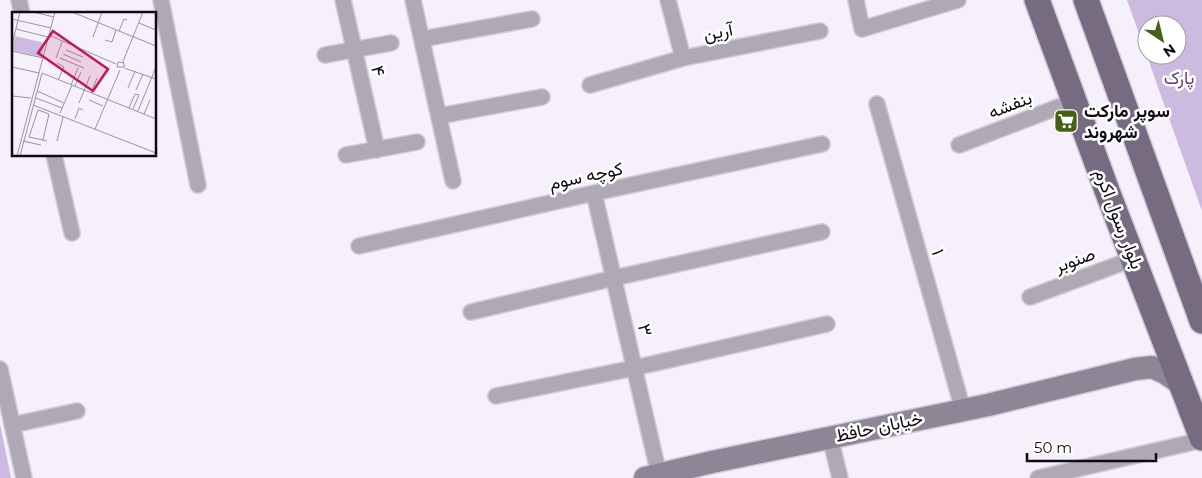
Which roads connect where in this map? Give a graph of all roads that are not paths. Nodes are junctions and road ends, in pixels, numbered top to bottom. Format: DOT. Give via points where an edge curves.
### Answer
graph roads {
  1 [pos="161,0"];
  2 [pos="343,0"];
  3 [pos="413,0"];
  4 [pos="668,0"];
  5 [pos="856,0"];
  6 [pos="958,0"];
  7 [pos="1037,0"];
  8 [pos="1086,0"];
  9 [pos="532,19"];
  10 [pos="820,31"];
  11 [pos="422,40"];
  12 [pos="391,43"];
  13 [pos="354,50"];
  14 [pos="325,55"];
  15 [pos="683,58"];
  16 [pos="590,85"];
  17 [pos="542,97"];
  18 [pos="1074,101"];
  19 [pos="877,104"];
  20 [pos="439,116"];
  21 [pos="417,142"];
  22 [pos="822,144"];
  23 [pos="959,145"];
  24 [pos="377,150"];
  25 [pos="346,155"];
  26 [pos="54,156"];
  27 [pos="453,180"];
  28 [pos="198,185"];
  29 [pos="594,193"];
  30 [pos="822,232"];
  31 [pos="72,234"];
  32 [pos="359,246"];
  33 [pos="1133,259"];
  34 [pos="614,278"];
  35 [pos="1030,297"];
  36 [pos="471,312"];
  37 [pos="1202,322"];
  38 [pos="1158,323"];
  39 [pos="827,324"];
  40 [pos="634,368"];
  41 [pos="0,369"];
  42 [pos="1113,373"];
  43 [pos="1182,384"];
  44 [pos="496,396"];
  45 [pos="962,410"];
  46 [pos="77,411"];
  47 [pos="12,425"];
  48 [pos="830,437"];
  49 [pos="1202,439"];
  50 [pos="652,476"];
  51 [pos="24,478"];
  52 [pos="840,478"];
  53 [pos="1038,478"];
  1 -- 28 [label="street"];
  2 -- 13 [label="street, ۴"];
  3 -- 11 [label="street"];
  4 -- 15 [label="street, آرین"];
  5 -- 6 [label="street" via="862,29"];
  7 -- 18 [label="main road, بلوار رسول اکرم"];
  8 -- 37 [label="main road"];
  9 -- 11 [label="street"];
  10 -- 15 [label="street, آرین"];
  11 -- 20 [label="street"];
  12 -- 13 [label="street"];
  13 -- 14 [label="street"];
  13 -- 24 [label="street, ۴"];
  15 -- 16 [label="street"];
  17 -- 20 [label="street"];
  18 -- 23 [label="street, بنفشه"];
  18 -- 33 [label="main road, بلوار رسول اکرم"];
  19 -- 45 [label="street, ۱"];
  20 -- 27 [label="street"];
  21 -- 24 [label="street"];
  22 -- 29 [label="street, کوچه سوم"];
  24 -- 25 [label="street"];
  26 -- 31 [label="street"];
  29 -- 32 [label="street, کوچه سوم"];
  29 -- 34 [label="street, ۳"];
  30 -- 34 [label="street"];
  33 -- 35 [label="street, صنوبر"];
  33 -- 38 [label="main road, بلوار رسول اکرم"];
  34 -- 36 [label="street"];
  34 -- 40 [label="street, ۳"];
  38 -- 42 [label="street" via="1159,342 1152,353"];
  38 -- 43 [label="main road, بلوار رسول اکرم"];
  39 -- 40 [label="street"];
  40 -- 44 [label="street"];
  40 -- 50 [label="street, ۳"];
  41 -- 47 [label="street"];
  42 -- 43 [label="street" via="1152,367"];
  42 -- 45 [label="street, خیابان حافظ"];
  43 -- 49 [label="main road, بلوار رسول اکرم"];
  45 -- 48 [label="street, خیابان حافظ"];
  46 -- 47 [label="street"];
  47 -- 51 [label="street"];
  48 -- 50 [label="street, خیابان حافظ"];
  48 -- 52 [label="street"];
  49 -- 53 [label="street"];
}
